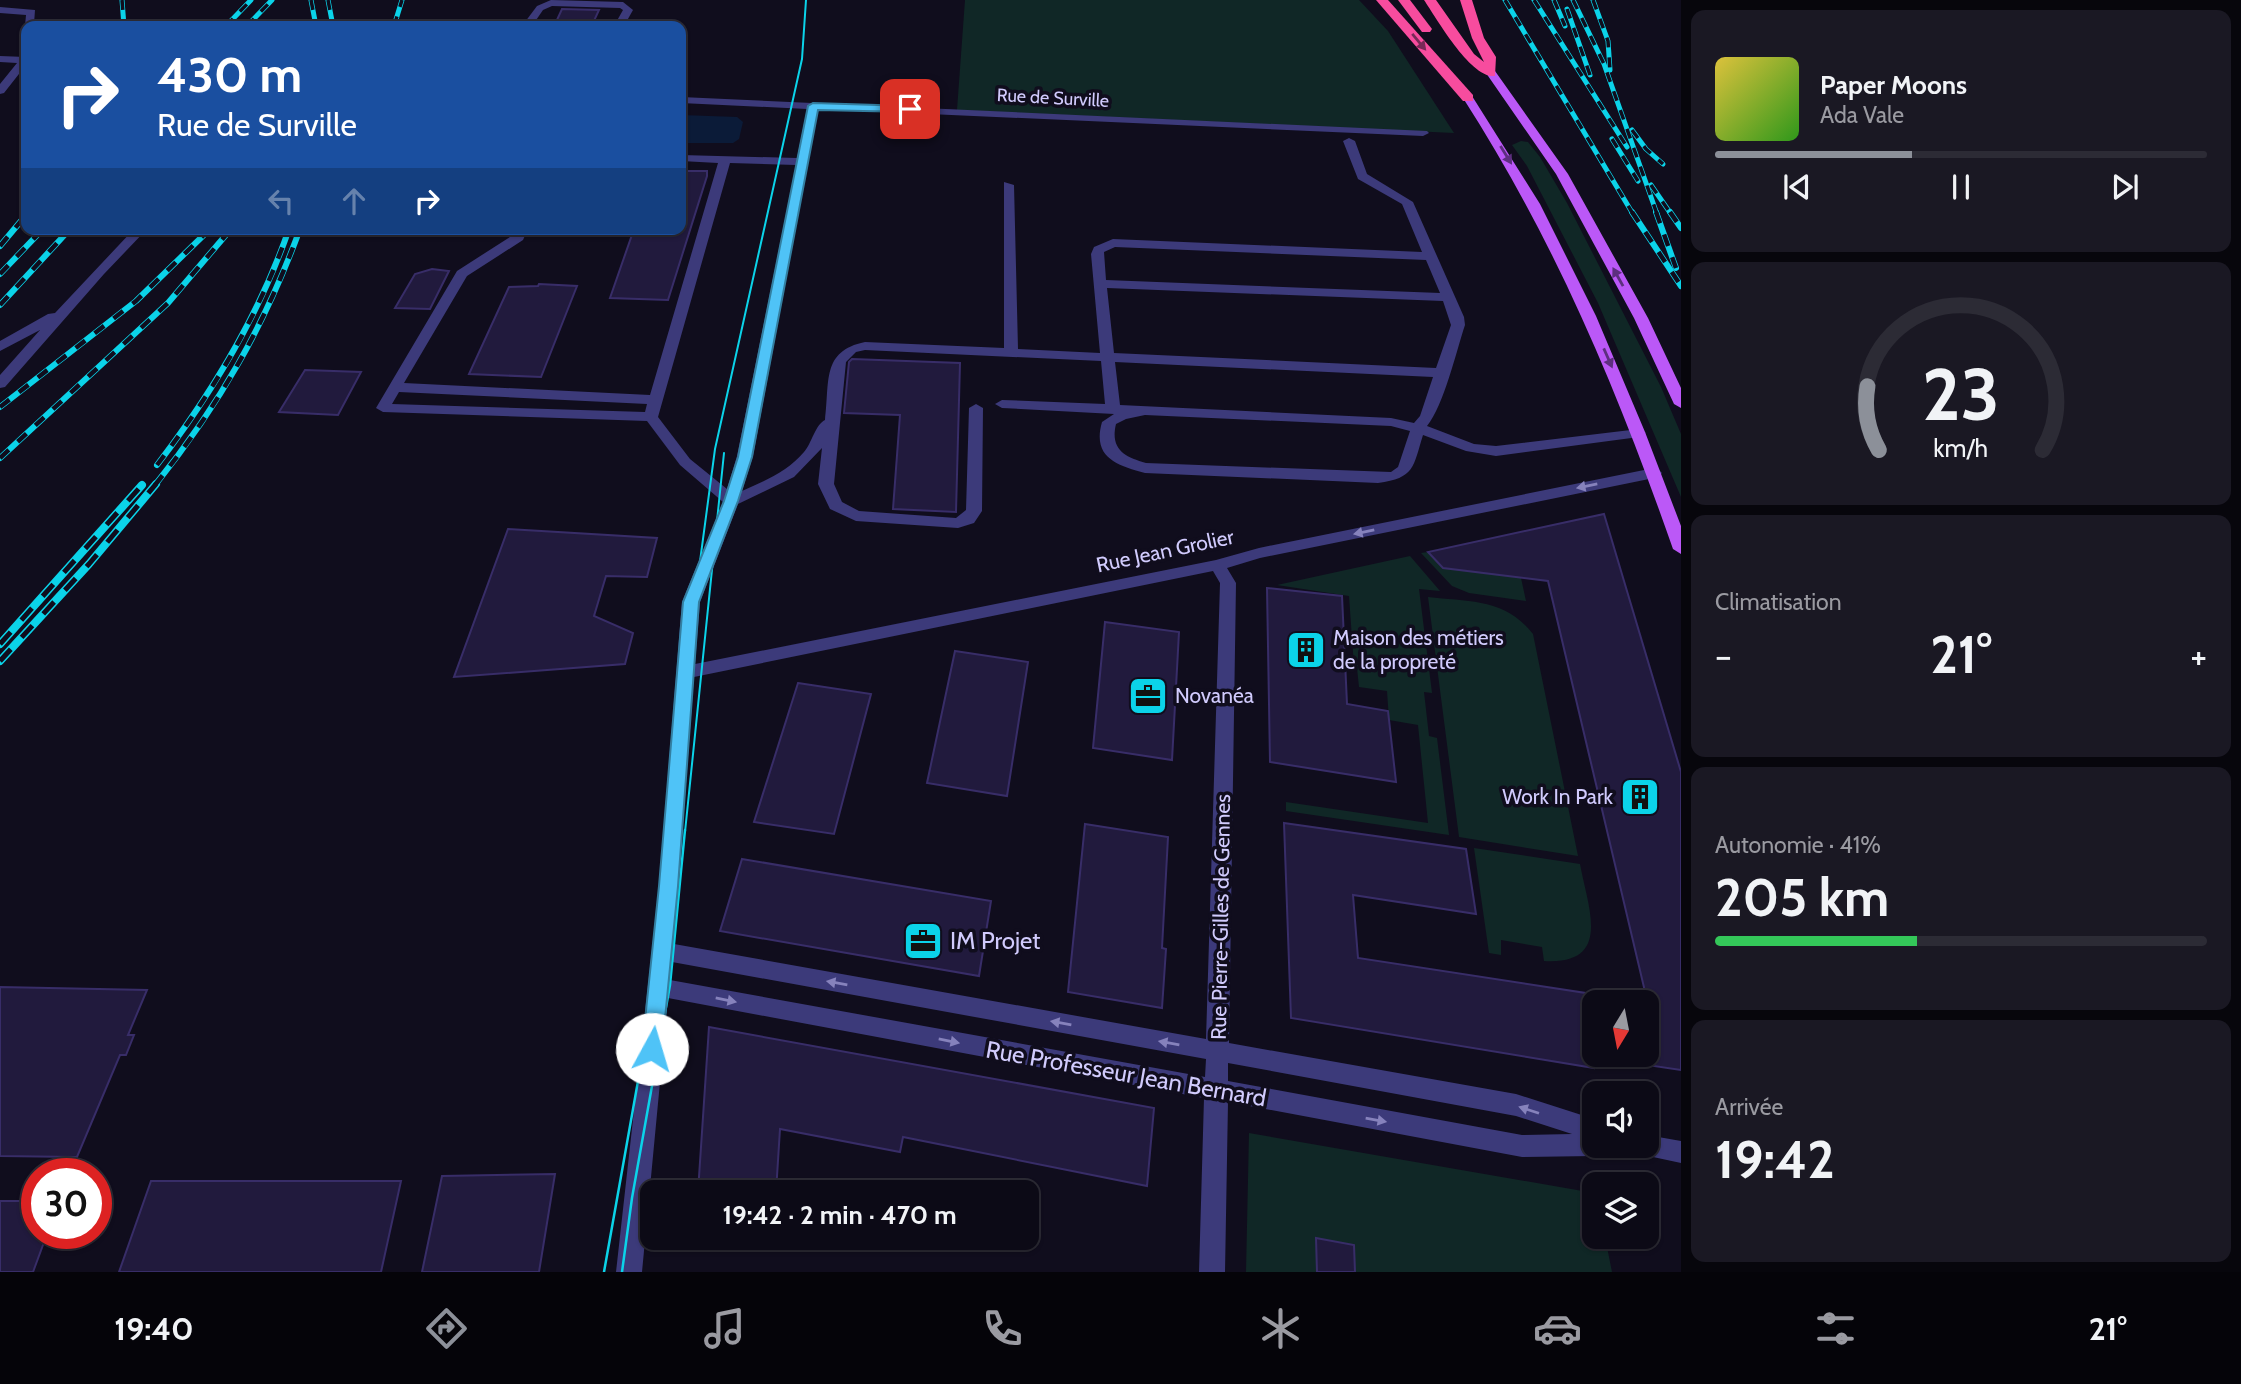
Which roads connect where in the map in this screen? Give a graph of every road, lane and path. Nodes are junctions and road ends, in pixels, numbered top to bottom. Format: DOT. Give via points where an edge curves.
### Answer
graph roads {
  1 [pos="1382,0"];
  2 [pos="1404,0"];
  3 [pos="1430,0"];
  4 [pos="1466,0"];
  5 [pos="0,10"];
  6 [pos="30,21"];
  7 [pos="531,21"];
  8 [pos="622,21"];
  9 [pos="0,59"];
  10 [pos="21,60"];
  11 [pos="0,66"];
  12 [pos="21,67"];
  13 [pos="21,69"];
  14 [pos="1491,73"];
  15 [pos="0,90"];
  16 [pos="1468,98"];
  17 [pos="686,100"];
  18 [pos="813,106"];
  19 [pos="1423,133"];
  20 [pos="1349,141"];
  21 [pos="686,158"];
  22 [pos="725,159"];
  23 [pos="802,162"];
  24 [pos="1008,185"];
  25 [pos="135,235"];
  26 [pos="520,235"];
  27 [pos="1430,256"];
  28 [pos="1100,284"];
  29 [pos="1448,297"];
  30 [pos="62,312"];
  31 [pos="0,347"];
  32 [pos="1011,352"];
  33 [pos="1108,356"];
  34 [pos="1442,373"];
  35 [pos="0,384"];
  36 [pos="394,387"];
  37 [pos="656,400"];
  38 [pos="1002,404"];
  39 [pos="1681,404"];
  40 [pos="834,408"];
  41 [pos="976,408"];
  42 [pos="1114,408"];
  43 [pos="1148,410"];
  44 [pos="651,417"];
  45 [pos="1418,428"];
  46 [pos="1639,433"];
  47 [pos="1654,473"];
  48 [pos="731,501"];
  49 [pos="1681,549"];
  50 [pos="1217,565"];
  51 [pos="685,672"];
  52 [pos="662,951"];
  53 [pos="659,987"];
  54 [pos="1217,1052"];
  55 [pos="1217,1090"];
  56 [pos="1582,1126"];
  57 [pos="1582,1145"];
  58 [pos="1659,1148"];
  59 [pos="1681,1152"];
  60 [pos="629,1272"];
  61 [pos="1212,1272"];
  1 -- 16 [label="highway, one-way"];
  2 -- 16 [label="highway" via="1468,84"];
  3 -- 14 [label="highway" via="1470,57"];
  4 -- 14 [label="highway" via="1478,38 1490,57"];
  5 -- 6 [label="street" via="32,12"];
  7 -- 8 [label="street" via="540,8 559,1 624,5 628,10"];
  9 -- 10 [label="street"];
  11 -- 12 [label="street"];
  13 -- 15 [label="street"];
  39 -- 14 [label="main road, one-way" via="1641,318 1562,174"];
  16 -- 46 [label="main road, one-way" via="1518,174 1587,312"];
  17 -- 18 [label="street, Rue de Surville"];
  18 -- 19 [label="street, Rue de Surville"];
  18 -- 23 [label="street"];
  20 -- 27 [label="street" via="1363,176 1407,202"];
  21 -- 22 [label="street"];
  22 -- 23 [label="street"];
  22 -- 37 [label="street"];
  23 -- 48 [label="street" via="745,457"];
  24 -- 32 [label="street"];
  25 -- 30 [label="street"];
  26 -- 36 [label="street" via="462,274"];
  27 -- 28 [label="street" via="1113,243 1098,250"];
  27 -- 29 [label="street"];
  28 -- 29 [label="street"];
  28 -- 33 [label="street"];
  29 -- 34 [label="street" via="1458,325"];
  30 -- 31 [label="street"];
  30 -- 35 [label="street"];
  32 -- 33 [label="street"];
  32 -- 40 [label="street" via="851,349 839,361"];
  33 -- 34 [label="street"];
  33 -- 42 [label="street"];
  34 -- 45 [label="street" via="1427,417"];
  36 -- 37 [label="street"];
  36 -- 44 [label="street" via="383,408"];
  37 -- 44 [label="street"];
  38 -- 42 [label="street"];
  40 -- 41 [label="street" via="827,484 836,505 856,516 958,523 974,511"];
  40 -- 48 [label="street" via="803,466"];
  42 -- 43 [label="street"];
  43 -- 45 [label="street" via="1391,422"];
  43 -- 45 [label="street" via="1122,415 1109,422 1104,433 1114,456 1145,468 1387,477 1405,469"];
  44 -- 48 [label="street" via="684,462"];
  45 -- 46 [label="street" via="1471,448 1496,451"];
  46 -- 47 [label="main road"];
  47 -- 49 [label="main road"];
  47 -- 50 [label="street, Rue Jean Grolier, one-way"];
  48 -- 51 [label="street" via="691,602"];
  50 -- 51 [label="street, Rue Jean Grolier"];
  50 -- 54 [label="street, Rue Pierre-Gilles de Gennes" via="1228,583"];
  51 -- 52 [label="street"];
  52 -- 53 [label="street"];
  54 -- 52 [label="street, Rue Professeur Jean Bernard, one-way"];
  53 -- 55 [label="street, Rue Professeur Jean Bernard, one-way"];
  53 -- 60 [label="street"];
  54 -- 55 [label="street, Rue Pierre-Gilles de Gennes"];
  56 -- 54 [label="street, Rue Professeur Jean Bernard, one-way" via="1516,1105"];
  55 -- 57 [label="street, Rue Professeur Jean Bernard, one-way" via="1522,1146"];
  55 -- 61 [label="street, Rue Pierre-Gilles de Gennes"];
  58 -- 59 [label="street"];
}
